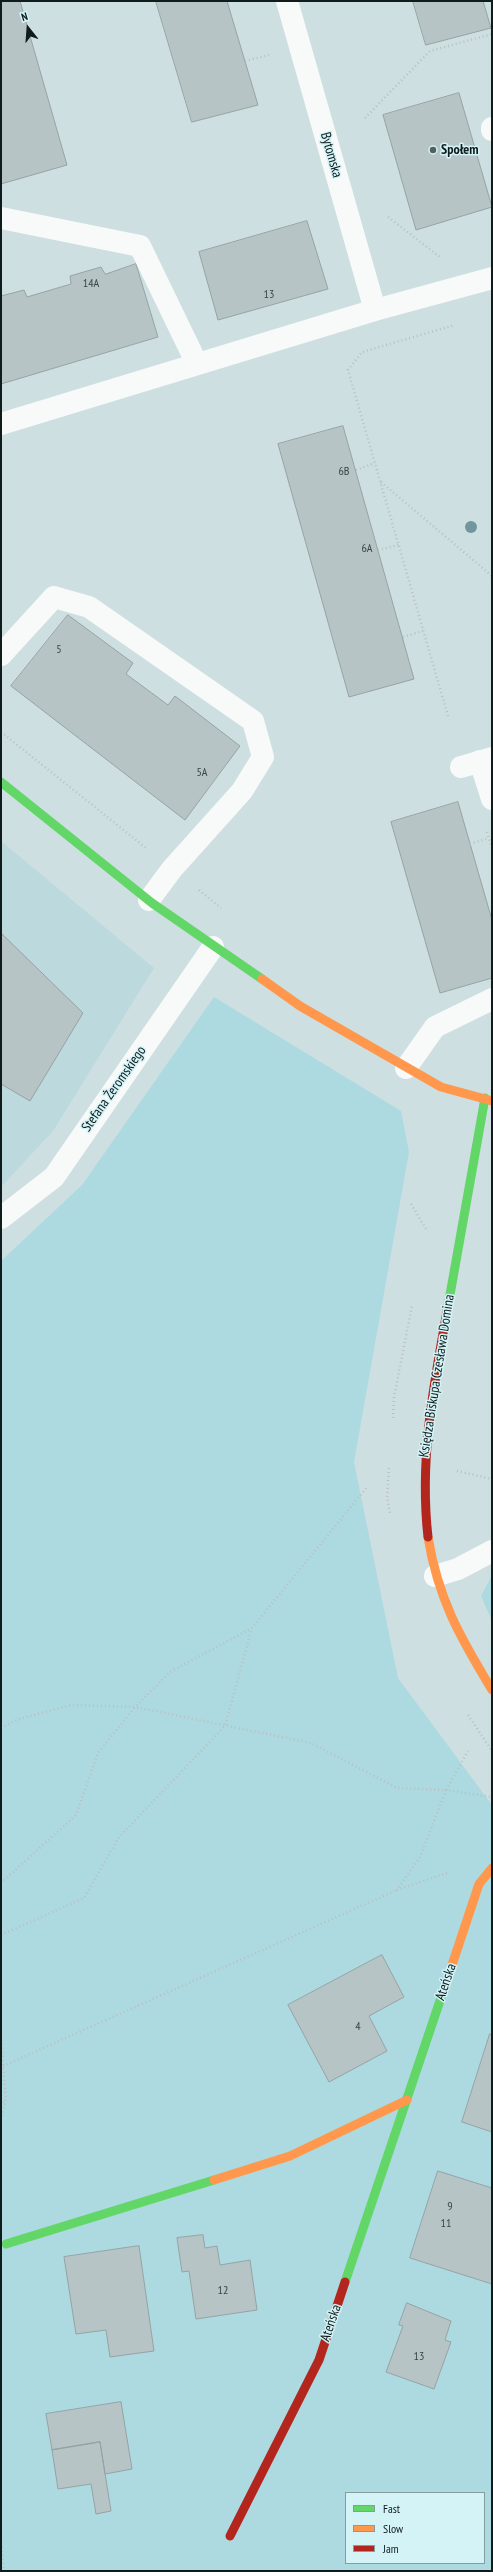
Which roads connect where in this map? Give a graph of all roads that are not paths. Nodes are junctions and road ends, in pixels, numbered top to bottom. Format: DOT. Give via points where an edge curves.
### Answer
graph roads {
  1 [pos="287,1"];
  2 [pos="1,218"];
  3 [pos="484,280"];
  4 [pos="375,310"];
  5 [pos="197,364"];
  6 [pos="1,424"];
  7 [pos="1,655"];
  8 [pos="478,762"];
  9 [pos="1,782"];
  10 [pos="492,799"];
  11 [pos="149,900"];
  12 [pos="213,947"];
  13 [pos="492,999"];
  14 [pos="406,1068"];
  15 [pos="489,1100"];
  16 [pos="1,1218"];
  17 [pos="492,1551"];
  18 [pos="435,1576"];
  19 [pos="492,1690"];
  20 [pos="492,1868"];
  21 [pos="406,2100"];
  22 [pos="6,2244"];
  23 [pos="230,2536"];
  1 -- 4 [label="lane, Bytomska"];
  2 -- 5 [label="lane" via="140,246"];
  3 -- 4 [label="lane"];
  4 -- 5 [label="lane"];
  5 -- 6 [label="lane"];
  7 -- 11 [label="lane" via="54,597 88,607 253,721 263,757 242,791 172,869"];
  8 -- 10 [label="lane"];
  9 -- 11 [label="street"];
  11 -- 12 [label="street"];
  12 -- 14 [label="street" via="300,1006"];
  12 -- 16 [label="lane, Stefana Żeromskiego" via="54,1177"];
  13 -- 14 [label="lane" via="434,1027"];
  14 -- 15 [label="street" via="441,1086"];
  15 -- 18 [label="street, Księdza Biskupa Czesława Domina" via="463,1215 425,1447 425,1522"];
  17 -- 18 [label="lane" via="458,1569"];
  18 -- 19 [label="street, Księdza Biskupa Czesława Domina" via="449,1614"];
  20 -- 21 [label="street, Ateńska" via="479,1884"];
  21 -- 22 [label="street" via="290,2156"];
  21 -- 23 [label="street, Ateńska" via="319,2360"];
}
